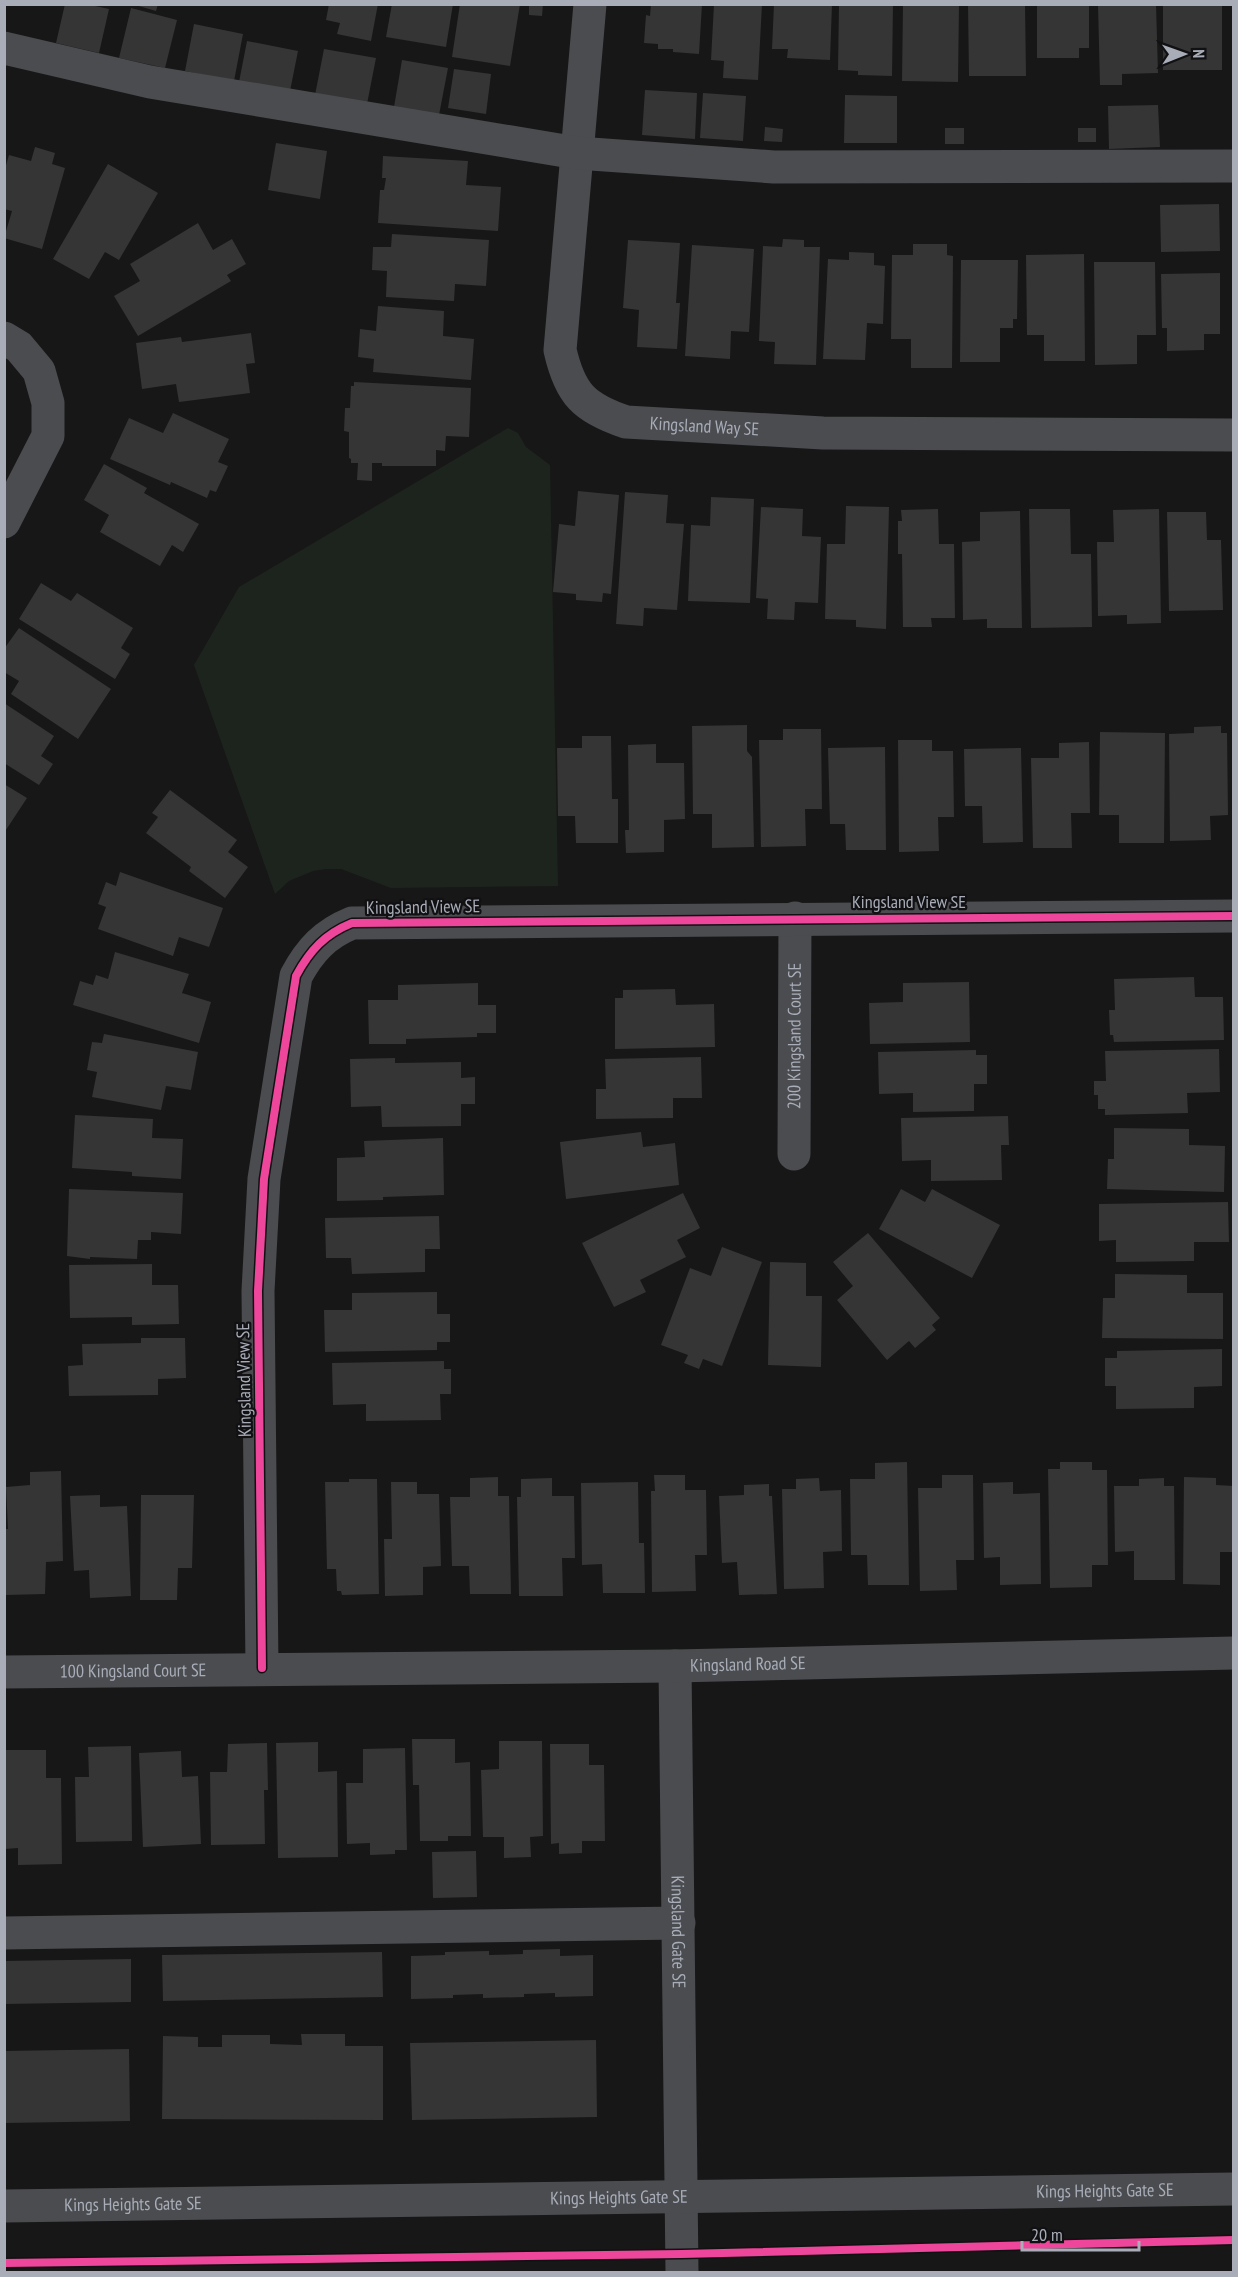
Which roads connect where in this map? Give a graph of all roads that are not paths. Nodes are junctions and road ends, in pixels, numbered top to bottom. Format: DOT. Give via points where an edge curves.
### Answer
graph roads {
  1 [pos="590,4"];
  2 [pos="4,48"];
  3 [pos="577,153"];
  4 [pos="1233,166"];
  5 [pos="4,338"];
  6 [pos="1233,435"];
  7 [pos="4,522"];
  8 [pos="1233,916"];
  9 [pos="795,918"];
  10 [pos="794,1154"];
  11 [pos="1233,1653"];
  12 [pos="675,1666"];
  13 [pos="262,1668"];
  14 [pos="4,1672"];
  15 [pos="679,1923"];
  16 [pos="4,1933"];
  17 [pos="1233,2189"];
  18 [pos="682,2197"];
  19 [pos="4,2206"];
  20 [pos="682,2272"];
  1 -- 3 [label="street, Kingsland Way SE"];
  2 -- 3 [label="street" via="150,82"];
  3 -- 4 [label="street" via="774,167"];
  3 -- 6 [label="street, Kingsland Way SE" via="560,350 566,376 580,398 602,414 626,422 823,433"];
  5 -- 7 [label="street" via="19,347 39,371 48,403 48,436"];
  8 -- 9 [label="street, Kingsland View SE"];
  9 -- 10 [label="street, 200 Kingsland Court SE"];
  9 -- 13 [label="street, Kingsland View SE" via="352,923 335,930 306,957 296,976 264,1179 258,1290"];
  11 -- 12 [label="street, Kingsland Road SE"];
  12 -- 13 [label="street, Kingsland Road SE"];
  12 -- 15 [label="street, Kingsland Gate SE"];
  13 -- 14 [label="street, 100 Kingsland Court SE"];
  15 -- 16 [label="street"];
  15 -- 18 [label="street, Kingsland Gate SE"];
  17 -- 18 [label="street, Kings Heights Gate SE"];
  18 -- 19 [label="street, Kings Heights Gate SE"];
  18 -- 20 [label="street, Kingsland Gate SE"];
}
